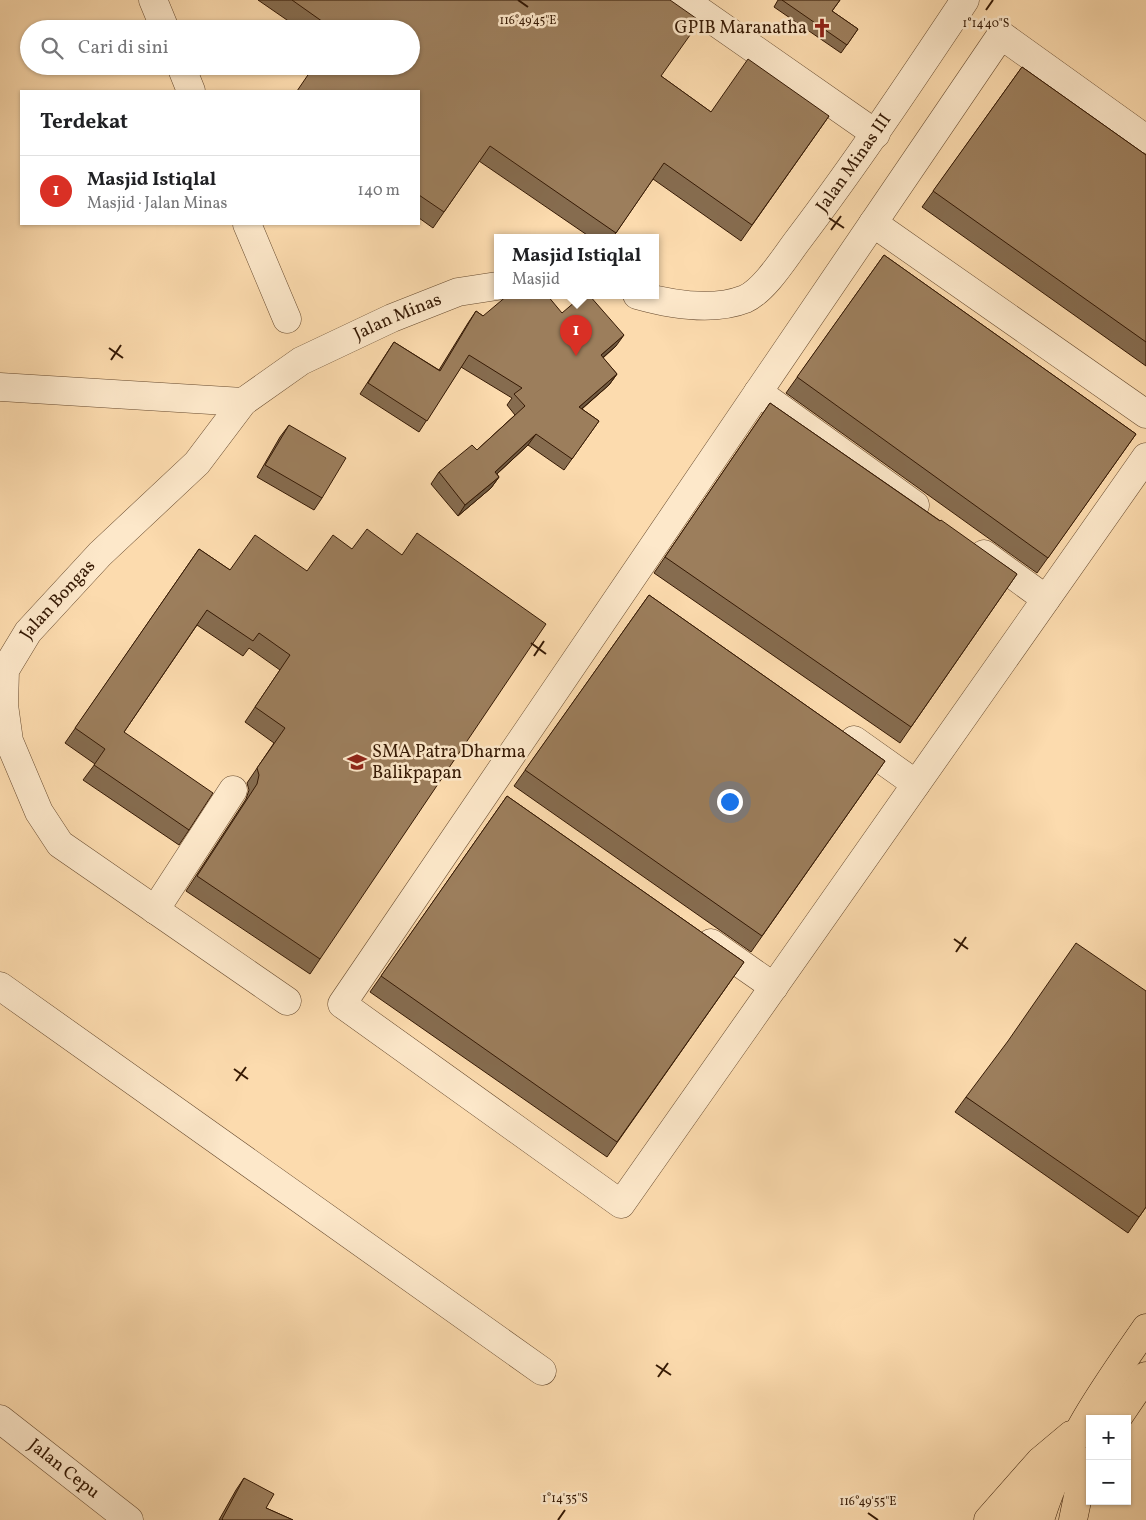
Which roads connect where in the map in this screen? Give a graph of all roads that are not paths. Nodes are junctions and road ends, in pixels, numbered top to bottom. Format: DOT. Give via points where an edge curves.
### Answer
graph roads {
  1 [pos="153,0"];
  2 [pos="684,0"];
  3 [pos="965,0"];
  4 [pos="161,20"];
  5 [pos="185,75"];
  6 [pos="191,90"];
  7 [pos="876,134"];
  8 [pos="1146,139"];
  9 [pos="873,223"];
  10 [pos="247,225"];
  11 [pos="494,286"];
  12 [pos="652,299"];
  13 [pos="287,319"];
  14 [pos="301,361"];
  15 [pos="0,387"];
  16 [pos="758,392"];
  17 [pos="243,402"];
  18 [pos="1146,414"];
  19 [pos="1146,457"];
  20 [pos="934,518"];
  21 [pos="966,541"];
  22 [pos="629,582"];
  23 [pos="653,599"];
  24 [pos="1046,599"];
  25 [pos="836,728"];
  26 [pos="916,784"];
  27 [pos="489,787"];
  28 [pos="233,790"];
  29 [pos="513,804"];
  30 [pos="154,910"];
  31 [pos="692,930"];
  32 [pos="0,986"];
  33 [pos="774,987"];
  34 [pos="287,1001"];
  35 [pos="1146,1328"];
  36 [pos="542,1371"];
  37 [pos="1146,1376"];
  38 [pos="1120,1415"];
  39 [pos="0,1419"];
  40 [pos="1078,1430"];
  41 [pos="1086,1462"];
  42 [pos="1086,1477"];
  43 [pos="1054,1482"];
  44 [pos="129,1520"];
  45 [pos="988,1520"];
  46 [pos="1020,1520"];
  47 [pos="1040,1520"];
  48 [pos="1073,1520"];
  1 -- 4 [label="street"];
  2 -- 7 [label="street"];
  3 -- 7 [label="street, Jalan Minas III"];
  5 -- 6 [label="street"];
  7 -- 12 [label="street, Jalan Minas III" via="768,279 746,298 724,305 667,303"];
  8 -- 9 [label="street" via="1001,35"];
  9 -- 16 [label="street"];
  9 -- 18 [label="street"];
  10 -- 13 [label="street"];
  11 -- 14 [label="street, Jalan Minas" via="458,292 392,318"];
  14 -- 17 [label="street, Jalan Bongas"];
  15 -- 17 [label="street"];
  16 -- 20 [label="street"];
  16 -- 22 [label="street"];
  17 -- 30 [label="street, Jalan Bongas" via="197,463 100,554 28,632 5,670 4,705 9,741 39,812 60,844"];
  19 -- 24 [label="street"];
  21 -- 24 [label="street"];
  22 -- 23 [label="street"];
  22 -- 27 [label="street"];
  24 -- 26 [label="street"];
  25 -- 26 [label="street"];
  26 -- 33 [label="street"];
  27 -- 29 [label="street"];
  27 -- 33 [label="street" via="342,1004 621,1204"];
  28 -- 30 [label="street"];
  30 -- 34 [label="street, Jalan Bongas"];
  31 -- 33 [label="street"];
  32 -- 36 [label="street"];
  35 -- 40 [label="main road"];
  37 -- 38 [label="main road"];
  39 -- 44 [label="street, Jalan Cepu"];
  40 -- 43 [label="main road"];
  40 -- 45 [label="main road" via="1040,1461"];
  41 -- 43 [label="main road"];
  42 -- 48 [label="main road"];
  43 -- 46 [label="main road"];
  43 -- 47 [label="main road"];
}
